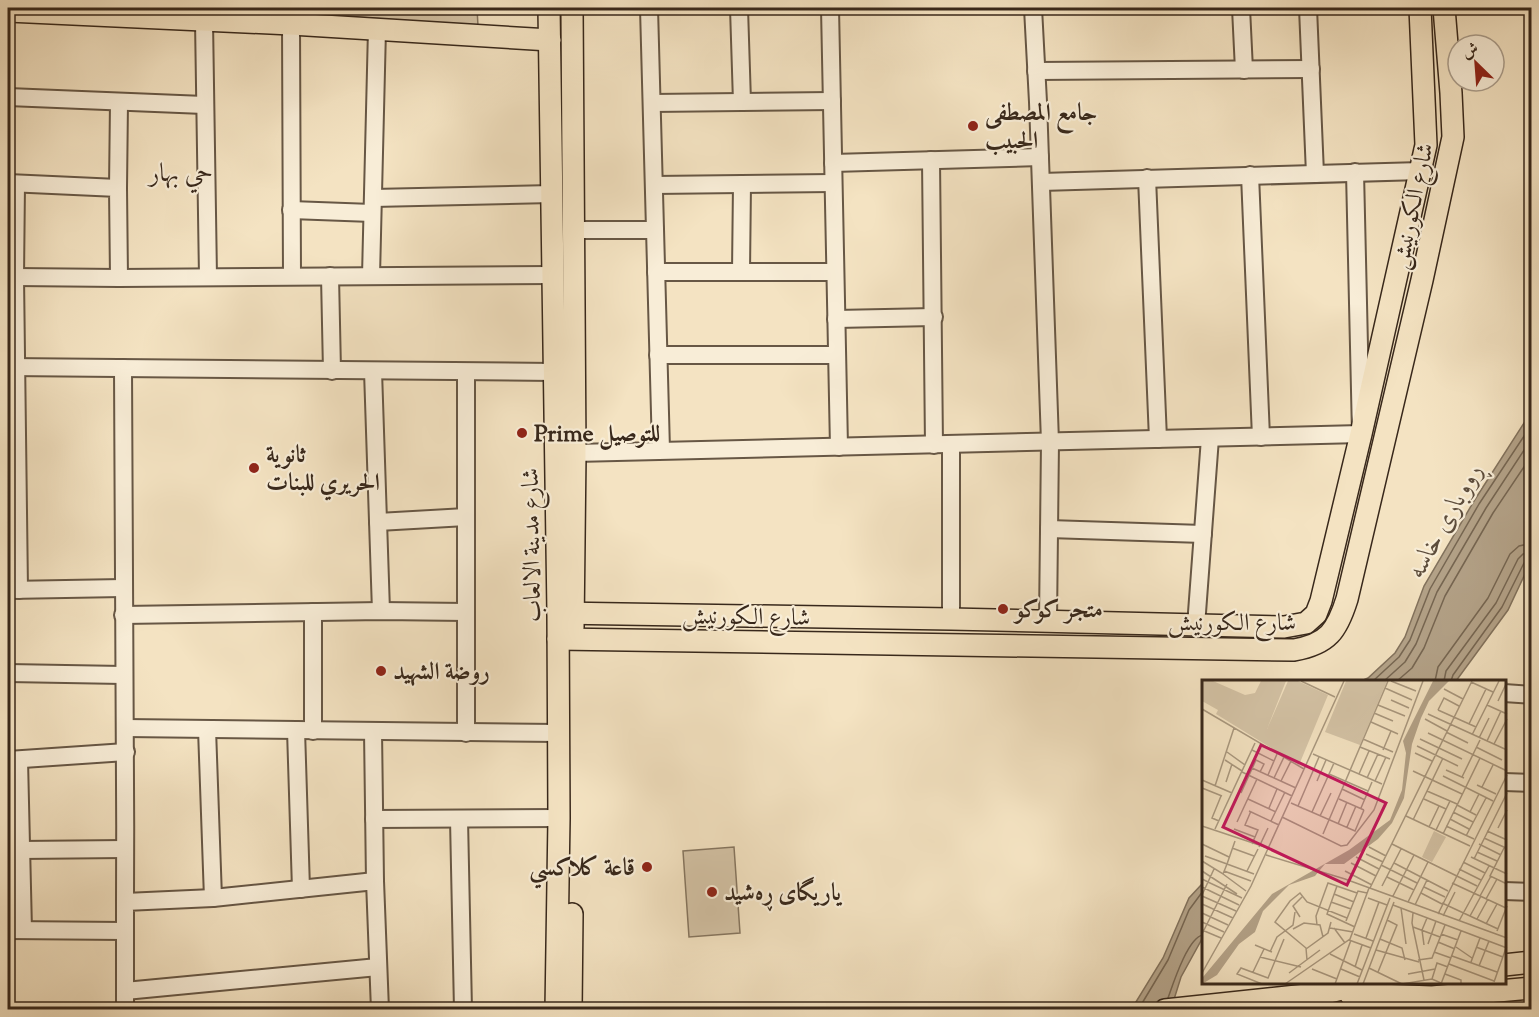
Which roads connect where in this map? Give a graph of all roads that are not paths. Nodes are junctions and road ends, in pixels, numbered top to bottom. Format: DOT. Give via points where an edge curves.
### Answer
graph roads {
  1 [pos="549,8"];
  2 [pos="572,8"];
  3 [pos="649,8"];
  4 [pos="739,8"];
  5 [pos="830,8"];
  6 [pos="1033,8"];
  7 [pos="1241,8"];
  8 [pos="1308,8"];
  9 [pos="1420,8"];
  10 [pos="1444,8"];
  11 [pos="8,11"];
  12 [pos="204,21"];
  13 [pos="291,24"];
  14 [pos="376,29"];
  15 [pos="1446,34"];
  16 [pos="550,40"];
  17 [pos="1446,59"];
  18 [pos="1422,62"];
  19 [pos="1311,69"];
  20 [pos="1244,70"];
  21 [pos="1036,71"];
  22 [pos="1450,93"];
  23 [pos="8,97"];
  24 [pos="832,100"];
  25 [pos="119,102"];
  26 [pos="742,102"];
  27 [pos="652,103"];
  28 [pos="204,105"];
  29 [pos="573,124"];
  30 [pos="551,125"];
  31 [pos="1040,157"];
  32 [pos="931,160"];
  33 [pos="833,163"];
  34 [pos="1421,171"];
  35 [pos="1355,172"];
  36 [pos="1315,174"];
  37 [pos="1250,175"];
  38 [pos="1147,178"];
  39 [pos="1041,182"];
  40 [pos="833,183"];
  41 [pos="12,184"];
  42 [pos="742,184"];
  43 [pos="654,185"];
  44 [pos="118,188"];
  45 [pos="552,194"];
  46 [pos="373,205"];
  47 [pos="291,210"];
  48 [pos="574,230"];
  49 [pos="655,230"];
  50 [pos="656,272"];
  51 [pos="741,272"];
  52 [pos="835,272"];
  53 [pos="553,275"];
  54 [pos="208,276"];
  55 [pos="292,276"];
  56 [pos="330,276"];
  57 [pos="371,276"];
  58 [pos="15,277"];
  59 [pos="119,278"];
  60 [pos="934,317"];
  61 [pos="836,319"];
  62 [pos="658,355"];
  63 [pos="837,356"];
  64 [pos="12,367"];
  65 [pos="123,368"];
  66 [pos="332,370"];
  67 [pos="373,371"];
  68 [pos="466,372"];
  69 [pos="554,372"];
  70 [pos="1361,434"];
  71 [pos="1262,437"];
  72 [pos="1210,438"];
  73 [pos="1158,439"];
  74 [pos="1050,442"];
  75 [pos="951,444"];
  76 [pos="934,445"];
  77 [pos="839,447"];
  78 [pos="661,450"];
  79 [pos="575,453"];
  80 [pos="466,518"];
  81 [pos="378,522"];
  82 [pos="1049,529"];
  83 [pos="1203,534"];
  84 [pos="123,588"];
  85 [pos="13,590"];
  86 [pos="381,611"];
  87 [pos="313,612"];
  88 [pos="466,612"];
  89 [pos="566,613"];
  90 [pos="123,615"];
  91 [pos="865,617"];
  92 [pos="951,619"];
  93 [pos="1048,621"];
  94 [pos="1196,626"];
  95 [pos="565,639"];
  96 [pos="863,643"];
  97 [pos="8,673"];
  98 [pos="123,675"];
  99 [pos="1506,693"];
  100 [pos="1532,694"];
  101 [pos="125,728"];
  102 [pos="207,729"];
  103 [pos="296,730"];
  104 [pos="313,730"];
  105 [pos="373,731"];
  106 [pos="466,733"];
  107 [pos="558,733"];
  108 [pos="126,752"];
  109 [pos="13,760"];
  110 [pos="1506,782"];
  111 [pos="1532,783"];
  112 [pos="559,818"];
  113 [pos="374,819"];
  114 [pos="459,819"];
  115 [pos="125,849"];
  116 [pos="20,850"];
  117 [pos="375,881"];
  118 [pos="301,889"];
  119 [pos="1506,891"];
  120 [pos="1532,892"];
  121 [pos="213,898"];
  122 [pos="125,902"];
  123 [pos="15,930"];
  124 [pos="124,931"];
  125 [pos="1532,962"];
  126 [pos="1506,965"];
  127 [pos="378,967"];
  128 [pos="1363,984"];
  129 [pos="1532,988"];
  130 [pos="125,990"];
  131 [pos="1325,993"];
  132 [pos="567,1009"];
  133 [pos="125,1010"];
  134 [pos="380,1010"];
  135 [pos="463,1010"];
  136 [pos="1165,1010"];
  1 -- 16 [label="main road, شارع مدينة الالعاب"];
  2 -- 29 [label="main road, شارع مدينة الالعاب"];
  3 -- 27 [label="street"];
  4 -- 26 [label="street"];
  5 -- 24 [label="street"];
  6 -- 21 [label="street"];
  7 -- 20 [label="street"];
  8 -- 19 [label="street"];
  9 -- 18 [label="main road, شارع الكورنيش"];
  10 -- 15 [label="main road, شارع الكورنيش"];
  11 -- 12 [label="main road"];
  12 -- 13 [label="main road"];
  12 -- 28 [label="street"];
  13 -- 14 [label="main road"];
  13 -- 47 [label="street"];
  14 -- 16 [label="main road"];
  14 -- 46 [label="street"];
  16 -- 30 [label="main road, شارع مدينة الالعاب"];
  17 -- 18 [label="main road"];
  18 -- 34 [label="main road, شارع الكورنيش" via="1426,145"];
  19 -- 20 [label="street"];
  19 -- 36 [label="street"];
  20 -- 21 [label="street"];
  21 -- 31 [label="street"];
  22 -- 96 [label="main road, شارع الكورنيش" via="1453,137 1422,280 1356,561 1342,612 1331,634 1311,647 1294,650"];
  23 -- 25 [label="street"];
  24 -- 26 [label="street"];
  24 -- 33 [label="street"];
  25 -- 28 [label="street"];
  25 -- 44 [label="street"];
  26 -- 27 [label="street"];
  27 -- 43 [label="street"];
  28 -- 54 [label="street"];
  29 -- 30 [label="main road"];
  29 -- 48 [label="main road, شارع مدينة الالعاب"];
  30 -- 45 [label="main road, شارع مدينة الالعاب"];
  31 -- 32 [label="street"];
  31 -- 39 [label="street"];
  32 -- 33 [label="street"];
  32 -- 60 [label="street"];
  33 -- 40 [label="street"];
  34 -- 35 [label="street"];
  34 -- 70 [label="main road, شارع الكورنيش"];
  35 -- 36 [label="street"];
  35 -- 70 [label="street"];
  36 -- 37 [label="street"];
  37 -- 38 [label="street"];
  37 -- 71 [label="street"];
  38 -- 39 [label="street"];
  38 -- 73 [label="street"];
  39 -- 74 [label="street"];
  40 -- 42 [label="street"];
  40 -- 52 [label="street"];
  41 -- 44 [label="street"];
  41 -- 58 [label="street"];
  42 -- 43 [label="street"];
  42 -- 51 [label="street"];
  43 -- 49 [label="street"];
  44 -- 59 [label="street"];
  45 -- 46 [label="street"];
  45 -- 53 [label="main road, شارع مدينة الالعاب"];
  46 -- 47 [label="street"];
  46 -- 57 [label="street"];
  47 -- 55 [label="street"];
  48 -- 49 [label="street"];
  48 -- 79 [label="main road, شارع مدينة الالعاب"];
  49 -- 50 [label="street"];
  50 -- 51 [label="street"];
  50 -- 62 [label="street"];
  51 -- 52 [label="street"];
  52 -- 61 [label="street"];
  53 -- 57 [label="street"];
  53 -- 69 [label="main road, شارع مدينة الالعاب"];
  54 -- 55 [label="street"];
  54 -- 59 [label="street"];
  55 -- 56 [label="street"];
  56 -- 57 [label="street"];
  56 -- 66 [label="street"];
  58 -- 59 [label="street"];
  58 -- 64 [label="street"];
  60 -- 61 [label="street"];
  60 -- 76 [label="street"];
  61 -- 63 [label="street"];
  62 -- 63 [label="street"];
  62 -- 78 [label="street"];
  63 -- 77 [label="street"];
  64 -- 65 [label="street"];
  64 -- 85 [label="street"];
  65 -- 66 [label="street"];
  65 -- 84 [label="street"];
  66 -- 67 [label="street"];
  67 -- 68 [label="street"];
  67 -- 81 [label="street"];
  68 -- 69 [label="street"];
  68 -- 80 [label="street"];
  69 -- 89 [label="main road, شارع مدينة الالعاب"];
  70 -- 71 [label="street"];
  70 -- 94 [label="main road, شارع الكورنيش" via="1316,614 1306,623 1284,627"];
  71 -- 72 [label="street"];
  72 -- 73 [label="street"];
  72 -- 83 [label="street"];
  73 -- 74 [label="street"];
  74 -- 75 [label="street"];
  74 -- 82 [label="street"];
  75 -- 76 [label="street"];
  75 -- 92 [label="street"];
  76 -- 77 [label="street"];
  77 -- 78 [label="street"];
  78 -- 79 [label="street"];
  79 -- 89 [label="main road, شارع مدينة الالعاب"];
  80 -- 81 [label="street"];
  80 -- 88 [label="street"];
  81 -- 86 [label="street"];
  82 -- 83 [label="street"];
  82 -- 93 [label="street"];
  83 -- 94 [label="street"];
  84 -- 85 [label="street"];
  84 -- 90 [label="street"];
  86 -- 87 [label="street"];
  86 -- 88 [label="street"];
  87 -- 90 [label="street"];
  87 -- 104 [label="street"];
  88 -- 106 [label="street"];
  89 -- 91 [label="main road, شارع الكورنيش"];
  89 -- 95 [label="main road, شارع مدينة الالعاب"];
  90 -- 98 [label="street"];
  91 -- 92 [label="main road, شارع الكورنيش"];
  91 -- 96 [label="main road"];
  92 -- 93 [label="main road, شارع الكورنيش"];
  93 -- 94 [label="main road, شارع الكورنيش"];
  95 -- 96 [label="main road, شارع الكورنيش"];
  95 -- 107 [label="main road, شارع مدينة الالعاب"];
  95 -- 132 [label="main road, شارع مدينة الالعاب"];
  97 -- 98 [label="street"];
  98 -- 101 [label="street"];
  99 -- 100 [label="street"];
  101 -- 102 [label="street"];
  101 -- 108 [label="street"];
  102 -- 103 [label="street"];
  102 -- 121 [label="street"];
  103 -- 104 [label="street"];
  103 -- 118 [label="street"];
  104 -- 105 [label="street"];
  105 -- 106 [label="street"];
  105 -- 113 [label="street"];
  106 -- 107 [label="street"];
  107 -- 112 [label="main road, شارع مدينة الالعاب"];
  108 -- 109 [label="street"];
  108 -- 115 [label="street"];
  109 -- 116 [label="street"];
  110 -- 111 [label="street"];
  112 -- 114 [label="street"];
  112 -- 132 [label="main road, شارع مدينة الالعاب"];
  113 -- 114 [label="street"];
  113 -- 117 [label="street"];
  114 -- 135 [label="street"];
  115 -- 116 [label="street"];
  115 -- 122 [label="street"];
  116 -- 123 [label="street"];
  117 -- 118 [label="street"];
  117 -- 127 [label="street"];
  118 -- 121 [label="street"];
  119 -- 120 [label="street"];
  121 -- 122 [label="street"];
  122 -- 124 [label="street"];
  123 -- 124 [label="street"];
  124 -- 130 [label="street"];
  125 -- 126 [label="main road"];
  127 -- 130 [label="street"];
  127 -- 134 [label="street"];
  128 -- 131 [label="main road"];
  129 -- 131 [label="main road" via="1432,997"];
  130 -- 133 [label="street"];
  131 -- 136 [label="main road"];
}
